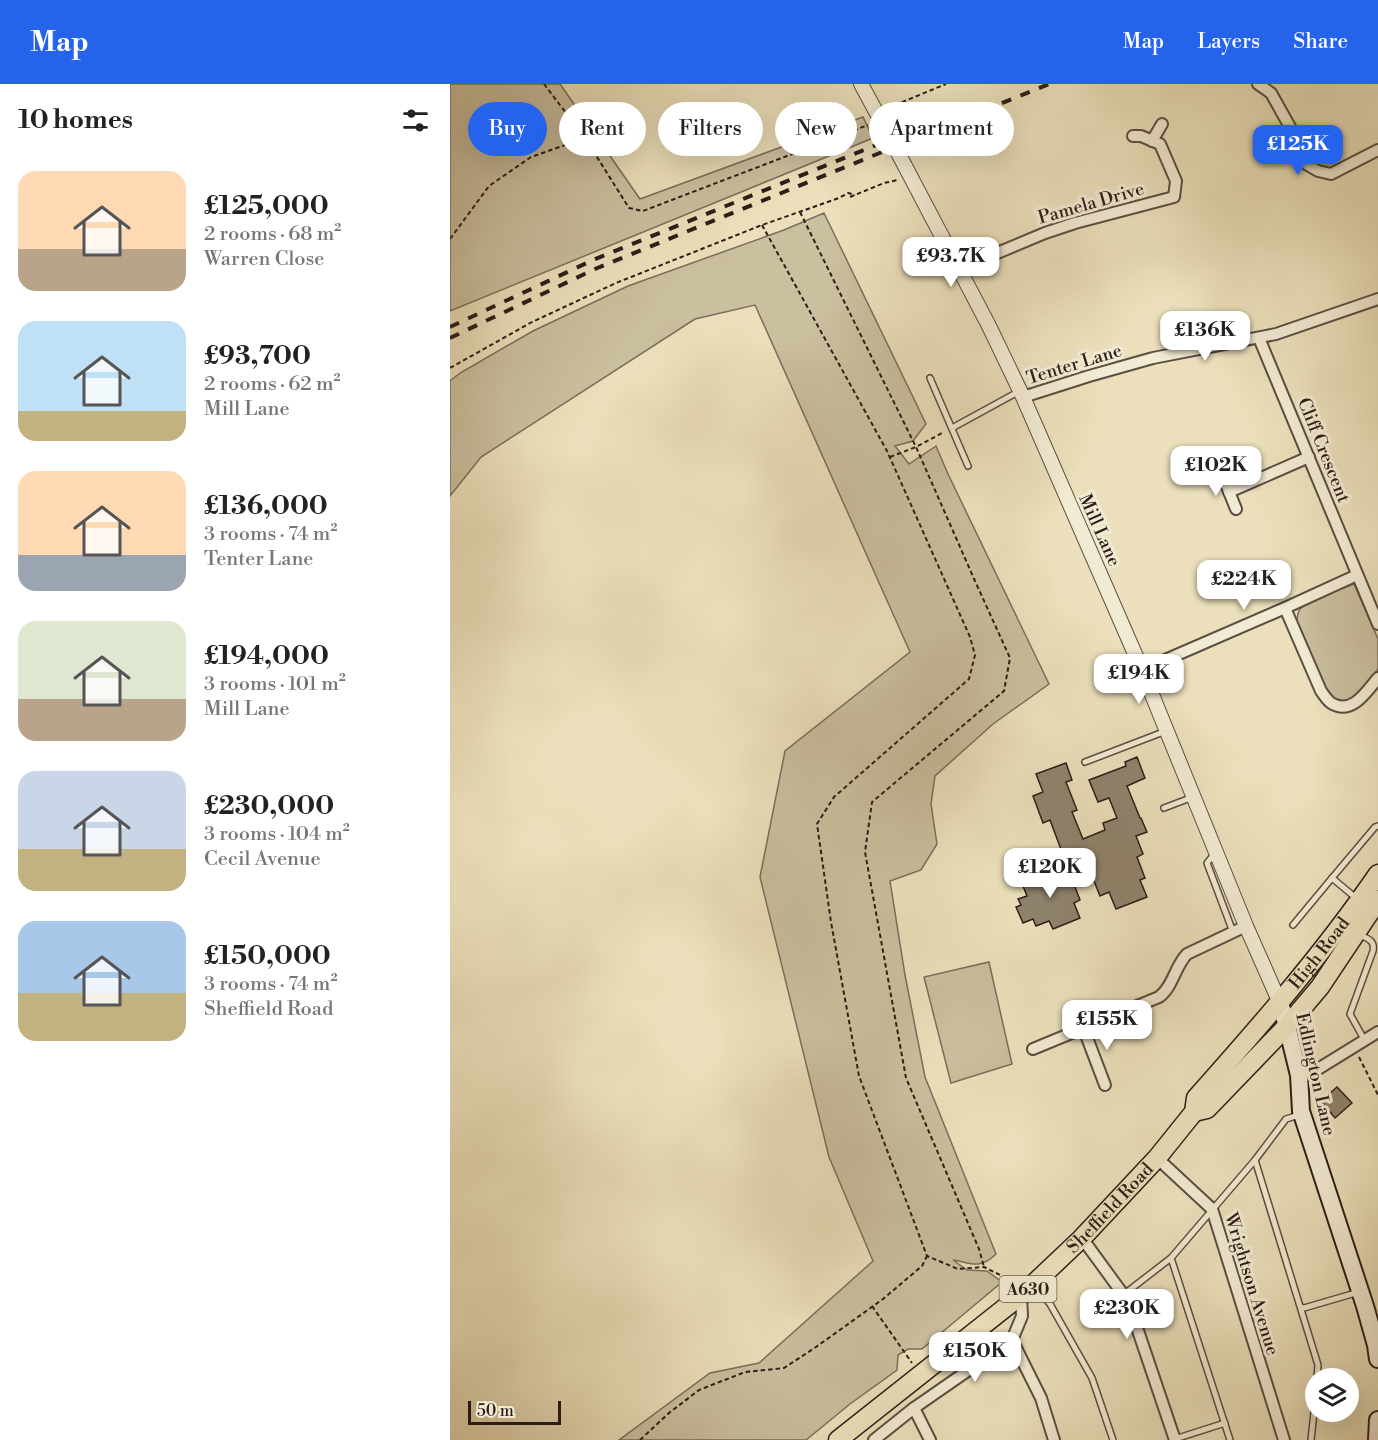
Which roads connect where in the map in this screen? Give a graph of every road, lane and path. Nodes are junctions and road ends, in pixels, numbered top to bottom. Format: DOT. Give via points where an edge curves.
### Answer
graph roads {
  1 [pos="544,84"];
  2 [pos="861,84"];
  3 [pos="946,84"];
  4 [pos="1265,86"];
  5 [pos="871,102"];
  6 [pos="908,102"];
  7 [pos="559,104"];
  8 [pos="869,120"];
  9 [pos="1162,124"];
  10 [pos="1133,136"];
  11 [pos="1152,141"];
  12 [pos="559,147"];
  13 [pos="1378,150"];
  14 [pos="596,156"];
  15 [pos="900,156"];
  16 [pos="908,172"];
  17 [pos="855,195"];
  18 [pos="850,197"];
  19 [pos="800,212"];
  20 [pos="762,225"];
  21 [pos="450,239"];
  22 [pos="960,269"];
  23 [pos="1378,299"];
  24 [pos="1259,338"];
  25 [pos="450,368"];
  26 [pos="930,378"];
  27 [pos="1021,394"];
  28 [pos="952,428"];
  29 [pos="916,447"];
  30 [pos="890,457"];
  31 [pos="1309,457"];
  32 [pos="968,466"];
  33 [pos="1222,474"];
  34 [pos="1229,492"];
  35 [pos="1236,509"];
  36 [pos="1357,575"];
  37 [pos="1285,608"];
  38 [pos="1378,624"];
  39 [pos="1142,670"];
  40 [pos="1378,678"];
  41 [pos="1166,730"];
  42 [pos="1085,762"];
  43 [pos="1194,797"];
  44 [pos="1164,808"];
  45 [pos="1378,826"];
  46 [pos="1378,874"];
  47 [pos="1332,878"];
  48 [pos="1378,900"];
  49 [pos="1360,901"];
  50 [pos="1293,925"];
  51 [pos="1240,929"];
  52 [pos="1356,933"];
  53 [pos="1280,1004"];
  54 [pos="1287,1026"];
  55 [pos="1083,1027"];
  56 [pos="1378,1032"];
  57 [pos="1365,1041"];
  58 [pos="1354,1048"];
  59 [pos="1033,1049"];
  60 [pos="1299,1075"];
  61 [pos="1105,1085"];
  62 [pos="1378,1095"];
  63 [pos="1194,1113"];
  64 [pos="1302,1114"];
  65 [pos="1157,1158"];
  66 [pos="1255,1160"];
  67 [pos="1212,1209"];
  68 [pos="1082,1238"];
  69 [pos="927,1256"];
  70 [pos="1171,1258"];
  71 [pos="984,1267"];
  72 [pos="1027,1291"];
  73 [pos="1360,1292"];
  74 [pos="1124,1295"];
  75 [pos="872,1306"];
  76 [pos="1301,1307"];
  77 [pos="1012,1340"];
  78 [pos="1378,1359"];
  79 [pos="1318,1368"];
  80 [pos="921,1375"];
  81 [pos="914,1408"];
  82 [pos="1378,1420"];
  83 [pos="1313,1422"];
  84 [pos="1225,1423"];
  85 [pos="640,1440"];
  86 [pos="838,1440"];
  87 [pos="874,1440"];
  88 [pos="930,1440"];
  89 [pos="1054,1440"];
  90 [pos="1113,1440"];
  91 [pos="1175,1440"];
  92 [pos="1230,1440"];
  93 [pos="1284,1440"];
  94 [pos="1311,1440"];
  95 [pos="1377,1440"];
  1 -- 7 [label="path"];
  2 -- 5 [label="street, Mill Lane"];
  3 -- 6 [label="path"];
  4 -- 13 [label="street" via="1295,136 1302,158 1318,171 1330,174"];
  8 -- 14 [label="path" via="643,211 629,208"];
  9 -- 11 [label="street"];
  10 -- 11 [label="street"];
  11 -- 22 [label="street, Pamela Drive" via="1160,144 1176,181 1174,197 1045,233"];
  12 -- 21 [label="path" via="531,157 489,186"];
  15 -- 16 [label="street, Mill Lane, bridge"];
  16 -- 17 [label="path"];
  16 -- 22 [label="street, Mill Lane"];
  17 -- 18 [label="path"];
  17 -- 19 [label="path" via="848,193"];
  19 -- 20 [label="path"];
  19 -- 29 [label="path"];
  20 -- 25 [label="path" via="616,283 532,322"];
  20 -- 30 [label="path"];
  22 -- 27 [label="street, Mill Lane"];
  23 -- 24 [label="street, Tenter Lane"];
  24 -- 27 [label="street, Tenter Lane" via="1153,358"];
  24 -- 31 [label="street, Cliff Crescent"];
  26 -- 28 [label="lane"];
  27 -- 28 [label="lane"];
  27 -- 39 [label="street, Mill Lane"];
  28 -- 29 [label="path"];
  28 -- 32 [label="lane"];
  29 -- 30 [label="path"];
  29 -- 71 [label="path" via="1010,658 1004,691 872,802 865,852 906,1078"];
  30 -- 69 [label="path" via="975,655 969,678 834,797 817,824 859,1076"];
  31 -- 34 [label="street"];
  31 -- 36 [label="street, Cliff Crescent"];
  33 -- 34 [label="street"];
  34 -- 35 [label="street"];
  36 -- 37 [label="street"];
  36 -- 38 [label="street, Cliff Crescent"];
  37 -- 39 [label="street"];
  37 -- 40 [label="street" via="1321,691 1330,702 1351,705"];
  39 -- 41 [label="street, Mill Lane"];
  41 -- 42 [label="lane"];
  41 -- 43 [label="street, Mill Lane"];
  43 -- 44 [label="lane"];
  43 -- 51 [label="street, Mill Lane"];
  45 -- 47 [label="lane"];
  46 -- 49 [label="main road, High Road / A630"];
  47 -- 49 [label="lane"];
  47 -- 50 [label="lane"];
  48 -- 52 [label="main road, High Road / A630"];
  49 -- 53 [label="main road, High Road / A630"];
  51 -- 53 [label="street, Mill Lane"];
  51 -- 55 [label="street" via="1187,954 1159,997"];
  52 -- 54 [label="main road, High Road / A630" via="1320,987"];
  52 -- 57 [label="lane" via="1374,945 1350,1014"];
  53 -- 54 [label="main road, Edlington Lane"];
  53 -- 63 [label="main road, Sheffield Road / A630" via="1196,1098"];
  54 -- 60 [label="main road, Edlington Lane"];
  54 -- 63 [label="main road, Sheffield Road / A630" via="1206,1109"];
  55 -- 59 [label="street"];
  55 -- 61 [label="street"];
  56 -- 57 [label="street"];
  57 -- 58 [label="street"];
  58 -- 60 [label="street"];
  58 -- 62 [label="path"];
  60 -- 64 [label="main road, Edlington Lane"];
  63 -- 65 [label="main road, Sheffield Road / A630"];
  64 -- 66 [label="lane" via="1286,1119"];
  64 -- 73 [label="main road, Edlington Lane"];
  65 -- 67 [label="street, Wrightson Avenue"];
  65 -- 68 [label="main road, Sheffield Road / A630"];
  66 -- 67 [label="lane"];
  66 -- 76 [label="lane"];
  67 -- 70 [label="lane"];
  67 -- 93 [label="street, Wrightson Avenue"];
  68 -- 72 [label="main road, Sheffield Road / A630"];
  68 -- 74 [label="street"];
  69 -- 71 [label="path" via="958,1269"];
  69 -- 75 [label="path" via="922,1266"];
  70 -- 74 [label="lane"];
  70 -- 84 [label="lane"];
  71 -- 72 [label="path"];
  72 -- 77 [label="street"];
  72 -- 80 [label="main road, Sheffield Road / A630"];
  72 -- 90 [label="lane" via="1050,1304 1092,1378"];
  73 -- 76 [label="lane"];
  73 -- 78 [label="main road, Edlington Lane"];
  74 -- 91 [label="street"];
  75 -- 80 [label="path"];
  75 -- 85 [label="path" via="784,1368 745,1372 699,1390"];
  76 -- 79 [label="lane"];
  77 -- 81 [label="street"];
  77 -- 89 [label="street" via="1041,1398"];
  80 -- 86 [label="main road, Sheffield Road / A630"];
  81 -- 87 [label="street"];
  81 -- 88 [label="street"];
  82 -- 95 [label="main road"];
  83 -- 94 [label="lane"];
  84 -- 91 [label="lane"];
  84 -- 92 [label="lane"];
}
